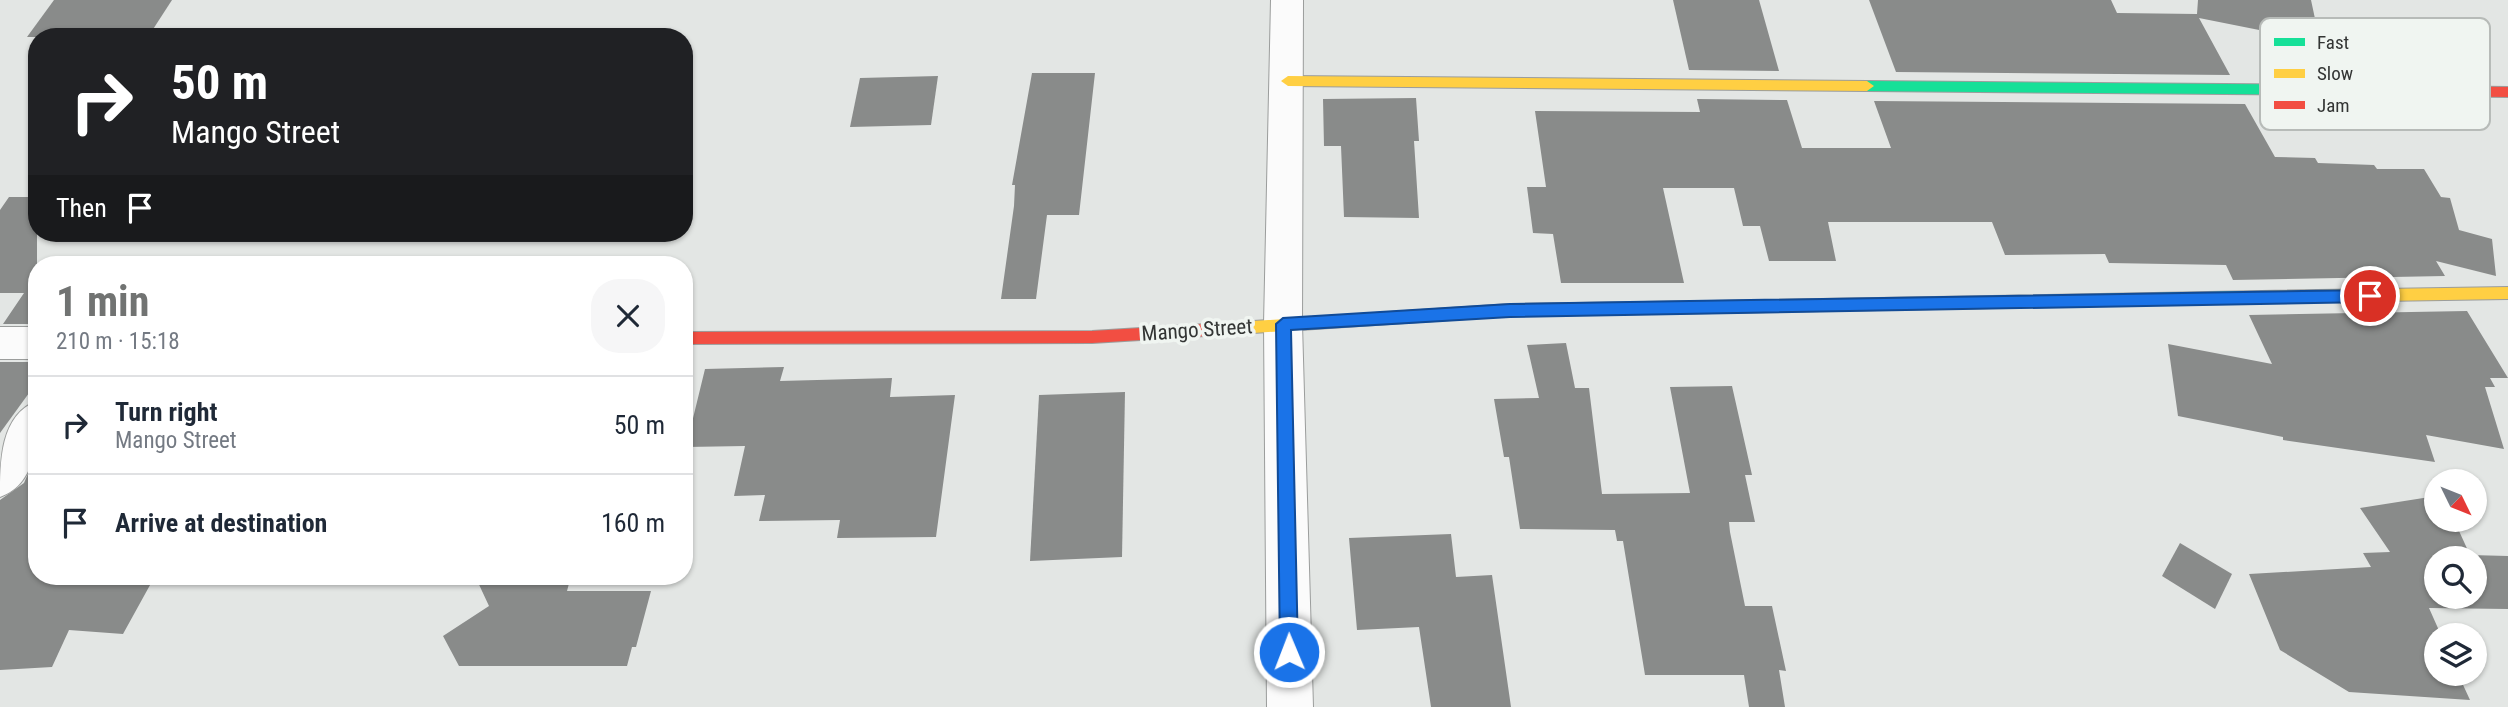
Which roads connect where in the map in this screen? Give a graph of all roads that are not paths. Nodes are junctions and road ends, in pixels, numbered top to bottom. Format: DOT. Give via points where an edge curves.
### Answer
graph roads {
  1 [pos="1287,0"];
  2 [pos="1288,81"];
  3 [pos="2260,90"];
  4 [pos="2490,92"];
  5 [pos="2508,92"];
  6 [pos="2508,293"];
  7 [pos="1283,324"];
  8 [pos="693,338"];
  9 [pos="0,343"];
  10 [pos="28,343"];
  11 [pos="28,433"];
  12 [pos="0,479"];
  13 [pos="1290,707"];
  1 -- 2 [label="street"];
  2 -- 3 [label="street"];
  2 -- 7 [label="street"];
  4 -- 5 [label="street"];
  6 -- 7 [label="street, Mango Street" via="1510,310"];
  7 -- 8 [label="street, Mango Street" via="1092,337"];
  7 -- 13 [label="street"];
  9 -- 10 [label="street"];
  11 -- 12 [label="street"];
}
